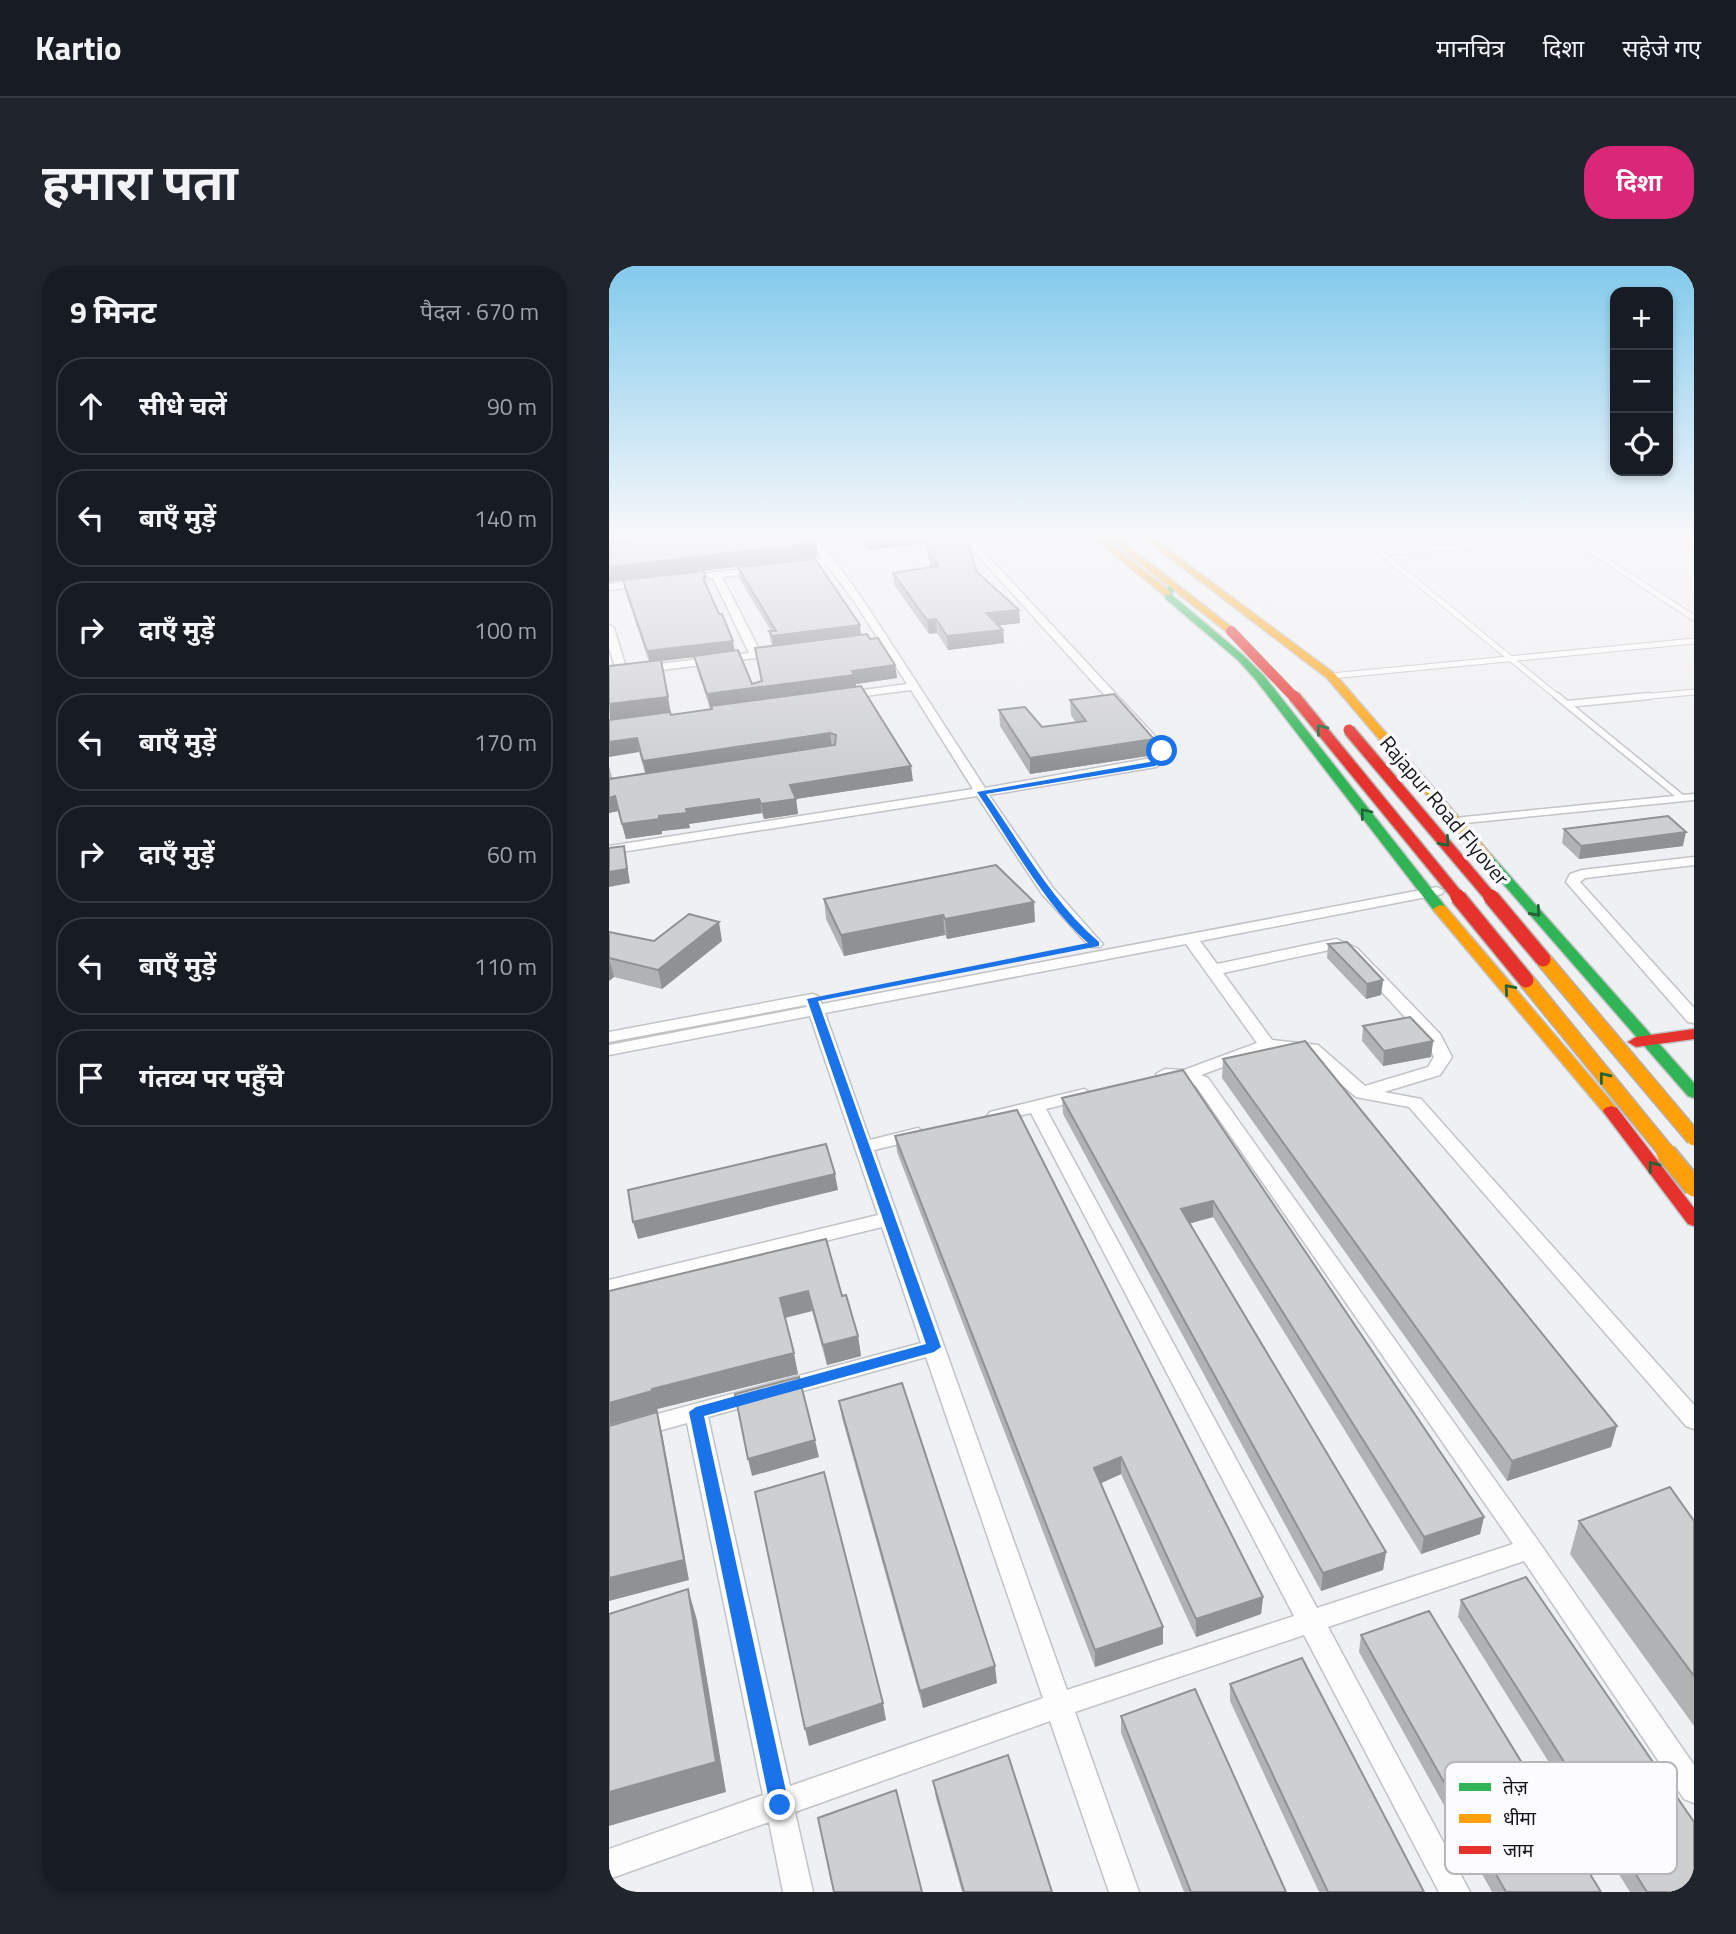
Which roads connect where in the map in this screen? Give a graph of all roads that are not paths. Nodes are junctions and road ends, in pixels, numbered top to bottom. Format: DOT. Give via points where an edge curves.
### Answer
graph roads {
  1 [pos="735,615"];
  2 [pos="867,615"];
  3 [pos="1037,615"];
  4 [pos="1195,615"];
  5 [pos="1207,615"];
  6 [pos="1233,615"];
  7 [pos="1250,615"];
  8 [pos="1458,615"];
  9 [pos="609,628"];
  10 [pos="884,639"];
  11 [pos="871,641"];
  12 [pos="1694,641"];
  13 [pos="794,650"];
  14 [pos="755,655"];
  15 [pos="1510,657"];
  16 [pos="1296,670"];
  17 [pos="622,673"];
  18 [pos="609,674"];
  19 [pos="1331,676"];
  20 [pos="913,685"];
  21 [pos="1694,692"];
  22 [pos="831,697"];
  23 [pos="1567,704"];
  24 [pos="1342,722"];
  25 [pos="981,792"];
  26 [pos="1694,797"];
  27 [pos="1682,798"];
  28 [pos="1455,821"];
  29 [pos="609,850"];
  30 [pos="1694,861"];
  31 [pos="1503,876"];
  32 [pos="1429,887"];
  33 [pos="1189,937"];
  34 [pos="1095,944"];
  35 [pos="1213,970"];
  36 [pos="814,1004"];
  37 [pos="1694,1018"];
  38 [pos="1694,1034"];
  39 [pos="609,1037"];
  40 [pos="1647,1040"];
  41 [pos="1267,1045"];
  42 [pos="609,1050"];
  43 [pos="1565,1054"];
  44 [pos="1186,1075"];
  45 [pos="1139,1081"];
  46 [pos="1100,1090"];
  47 [pos="1361,1093"];
  48 [pos="1694,1093"];
  49 [pos="1036,1106"];
  50 [pos="969,1122"];
  51 [pos="943,1128"];
  52 [pos="1694,1138"];
  53 [pos="864,1147"];
  54 [pos="1694,1187"];
  55 [pos="889,1219"];
  56 [pos="1694,1220"];
  57 [pos="609,1287"];
  58 [pos="934,1347"];
  59 [pos="696,1412"];
  60 [pos="1694,1420"];
  61 [pos="609,1436"];
  62 [pos="1530,1549"];
  63 [pos="1313,1623"];
  64 [pos="1059,1704"];
  65 [pos="1676,1762"];
  66 [pos="1677,1764"];
  67 [pos="1694,1789"];
  68 [pos="780,1805"];
  69 [pos="609,1864"];
  70 [pos="1445,1873"];
  71 [pos="1445,1874"];
  72 [pos="798,1892"];
  73 [pos="1124,1892"];
  74 [pos="1455,1892"];
  1 -- 14 [label="street"];
  2 -- 10 [label="street"];
  3 -- 25 [label="street" via="1162,751 1163,759"];
  32 -- 4 [label="main road, one-way" via="1260,678"];
  54 -- 5 [label="main road, Rajapur Road Flyover, one-way, bridge" via="1280,679 1231,631"];
  6 -- 16 [label="main road"];
  7 -- 19 [label="main road"];
  8 -- 15 [label="lane"];
  9 -- 17 [label="street"];
  10 -- 11 [label="street"];
  10 -- 20 [label="street"];
  12 -- 15 [label="lane"];
  13 -- 14 [label="street"];
  14 -- 17 [label="street"];
  15 -- 19 [label="lane"];
  15 -- 23 [label="lane"];
  17 -- 18 [label="street"];
  19 -- 28 [label="main road"];
  20 -- 22 [label="street"];
  20 -- 25 [label="street"];
  21 -- 23 [label="lane"];
  23 -- 27 [label="lane"];
  24 -- 52 [label="main road, Rajapur Road Flyover, one-way, bridge"];
  25 -- 29 [label="street"];
  25 -- 34 [label="street" via="1057,903"];
  26 -- 27 [label="lane"];
  27 -- 28 [label="lane"];
  28 -- 31 [label="main road"];
  30 -- 37 [label="street" via="1582,874 1573,883"];
  31 -- 32 [label="street"];
  31 -- 40 [label="main road, one-way"];
  32 -- 33 [label="street"];
  32 -- 34 [label="street"];
  43 -- 32 [label="main road, one-way"];
  33 -- 35 [label="street"];
  33 -- 36 [label="street"];
  34 -- 36 [label="street"];
  35 -- 41 [label="street"];
  35 -- 47 [label="street" via="1336,944 1352,951 1434,1038 1443,1057 1434,1071"];
  36 -- 39 [label="street"];
  36 -- 42 [label="street"];
  36 -- 53 [label="street"];
  38 -- 40 [label="main road"];
  40 -- 43 [label="main road"];
  40 -- 48 [label="main road"];
  41 -- 44 [label="street"];
  41 -- 47 [label="street" via="1313,1049"];
  56 -- 43 [label="main road, one-way"];
  44 -- 45 [label="street" via="1165,1074"];
  44 -- 62 [label="street" via="1202,1082"];
  46 -- 49 [label="street"];
  47 -- 60 [label="street" via="1415,1104"];
  49 -- 50 [label="street"];
  49 -- 63 [label="street"];
  51 -- 53 [label="street"];
  53 -- 55 [label="street"];
  55 -- 57 [label="street"];
  55 -- 58 [label="street"];
  58 -- 59 [label="street"];
  58 -- 64 [label="street"];
  59 -- 61 [label="street"];
  59 -- 68 [label="street"];
  62 -- 63 [label="street"];
  62 -- 65 [label="street"];
  63 -- 64 [label="street"];
  63 -- 70 [label="street"];
  64 -- 68 [label="street"];
  64 -- 73 [label="street"];
  66 -- 67 [label="street"];
  68 -- 69 [label="street"];
  68 -- 72 [label="street"];
  71 -- 74 [label="street"];
}
